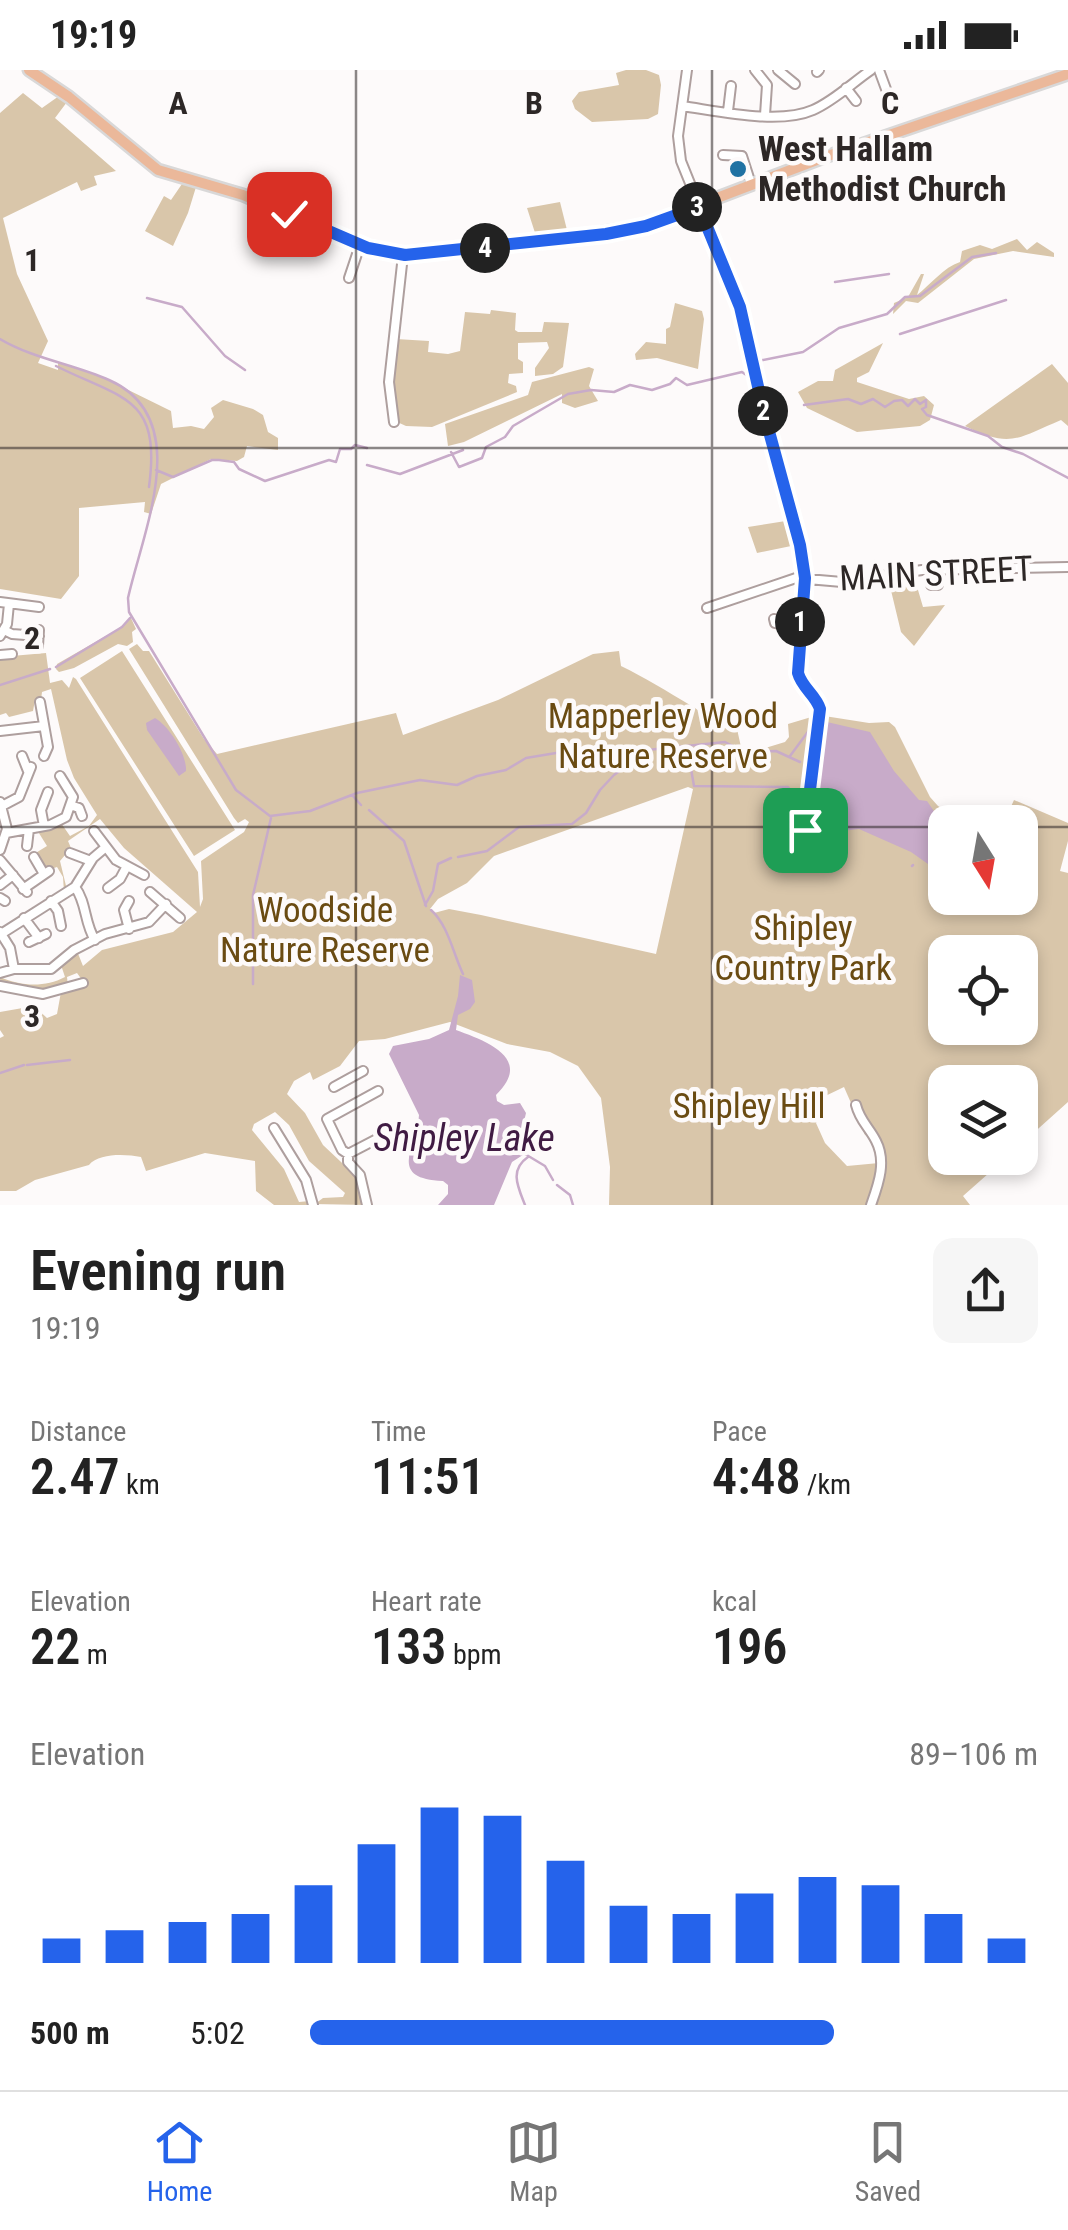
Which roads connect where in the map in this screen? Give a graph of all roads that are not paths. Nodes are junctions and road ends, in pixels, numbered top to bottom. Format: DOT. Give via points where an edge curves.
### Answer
graph roads {
  1 [pos="29,70"];
  2 [pos="687,70"];
  3 [pos="778,70"];
  4 [pos="871,70"];
  5 [pos="879,70"];
  6 [pos="763,72"];
  7 [pos="1068,74"];
  8 [pos="794,84"];
  9 [pos="732,86"];
  10 [pos="886,89"];
  11 [pos="682,106"];
  12 [pos="728,111"];
  13 [pos="765,115"];
  14 [pos="729,155"];
  15 [pos="752,184"];
  16 [pos="699,207"];
  17 [pos="360,245"];
  18 [pos="402,255"];
  19 [pos="349,278"];
  20 [pos="394,422"];
  21 [pos="1068,566"];
  22 [pos="934,570"];
  23 [pos="805,578"];
  24 [pos="934,584"];
  25 [pos="4,603"];
  26 [pos="707,608"];
  27 [pos="39,609"];
  28 [pos="774,619"];
  29 [pos="800,629"];
  30 [pos="2,633"];
  31 [pos="39,637"];
  32 [pos="12,654"];
  33 [pos="0,655"];
  34 [pos="40,702"];
  35 [pos="44,726"];
  36 [pos="0,731"];
  37 [pos="48,751"];
  38 [pos="21,756"];
  39 [pos="60,776"];
  40 [pos="47,798"];
  41 [pos="1,804"];
  42 [pos="73,806"];
  43 [pos="82,816"];
  44 [pos="44,826"];
  45 [pos="29,830"];
  46 [pos="6,833"];
  47 [pos="97,834"];
  48 [pos="1,846"];
  49 [pos="27,846"];
  50 [pos="106,847"];
  51 [pos="70,852"];
  52 [pos="810,853"];
  53 [pos="0,860"];
  54 [pos="36,860"];
  55 [pos="91,862"];
  56 [pos="127,866"];
  57 [pos="142,872"];
  58 [pos="13,875"];
  59 [pos="0,885"];
  60 [pos="75,888"];
  61 [pos="107,888"];
  62 [pos="156,894"];
  63 [pos="51,901"];
  64 [pos="166,904"];
  65 [pos="112,913"];
  66 [pos="176,916"];
  67 [pos="24,918"];
  68 [pos="62,926"];
  69 [pos="128,929"];
  70 [pos="1,933"];
  71 [pos="95,940"];
  72 [pos="28,942"];
  73 [pos="14,969"];
  74 [pos="0,973"];
  75 [pos="83,983"];
  76 [pos="0,986"];
  77 [pos="361,1073"];
  78 [pos="337,1087"];
  79 [pos="373,1093"];
  80 [pos="856,1105"];
  81 [pos="273,1128"];
  82 [pos="398,1128"];
  83 [pos="348,1154"];
  84 [pos="369,1204"];
  85 [pos="313,1205"];
  86 [pos="872,1205"];
  1 -- 17 [label="main road" via="158,170 246,196"];
  2 -- 11 [label="street"];
  3 -- 8 [label="street"];
  4 -- 13 [label="street" via="852,95 809,112"];
  5 -- 10 [label="street"];
  6 -- 13 [label="street"];
  7 -- 15 [label="main road"];
  9 -- 12 [label="street"];
  11 -- 12 [label="street"];
  11 -- 16 [label="street" via="679,152"];
  12 -- 13 [label="street"];
  14 -- 15 [label="street" via="744,158"];
  15 -- 16 [label="main road"];
  16 -- 18 [label="main road" via="606,234"];
  16 -- 23 [label="street" via="740,307"];
  17 -- 18 [label="main road"];
  17 -- 19 [label="street"];
  18 -- 20 [label="street" via="390,382"];
  21 -- 22 [label="street, MAIN STREET"];
  22 -- 23 [label="street, MAIN STREET" via="856,581"];
  22 -- 24 [label="street"];
  23 -- 26 [label="street, MAIN STREET"];
  23 -- 29 [label="street"];
  25 -- 27 [label="street"];
  25 -- 30 [label="street"];
  28 -- 29 [label="street"];
  29 -- 52 [label="street" via="800,680 820,709 804,840"];
  30 -- 31 [label="street"];
  32 -- 33 [label="street"];
  34 -- 35 [label="street"];
  35 -- 36 [label="street"];
  35 -- 37 [label="street"];
  38 -- 41 [label="street" via="30,770 18,797"];
  39 -- 42 [label="street"];
  40 -- 44 [label="street"];
  41 -- 46 [label="street"];
  42 -- 43 [label="street"];
  42 -- 44 [label="street" via="64,819"];
  44 -- 45 [label="street"];
  45 -- 46 [label="street"];
  45 -- 49 [label="street"];
  46 -- 48 [label="street"];
  47 -- 50 [label="street"];
  50 -- 55 [label="street"];
  50 -- 56 [label="street"];
  51 -- 55 [label="street"];
  53 -- 58 [label="street"];
  54 -- 58 [label="street" via="47,872 25,890"];
  55 -- 60 [label="street"];
  56 -- 57 [label="street"];
  56 -- 61 [label="street"];
  58 -- 59 [label="street"];
  60 -- 63 [label="street"];
  60 -- 71 [label="street"];
  62 -- 64 [label="street"];
  63 -- 67 [label="street"];
  63 -- 68 [label="street"];
  64 -- 66 [label="street"];
  64 -- 69 [label="street" via="148,922"];
  65 -- 69 [label="street" via="127,906"];
  67 -- 70 [label="street"];
  67 -- 72 [label="street" via="43,936"];
  69 -- 71 [label="street"];
  70 -- 73 [label="street"];
  71 -- 73 [label="street" via="49,970"];
  73 -- 74 [label="street"];
  75 -- 76 [label="street" via="43,994"];
  77 -- 78 [label="street"];
  79 -- 83 [label="street" via="326,1118"];
  80 -- 86 [label="street" via="879,1148"];
  81 -- 85 [label="street" via="308,1180"];
  82 -- 83 [label="street"];
  83 -- 84 [label="street"];
}
